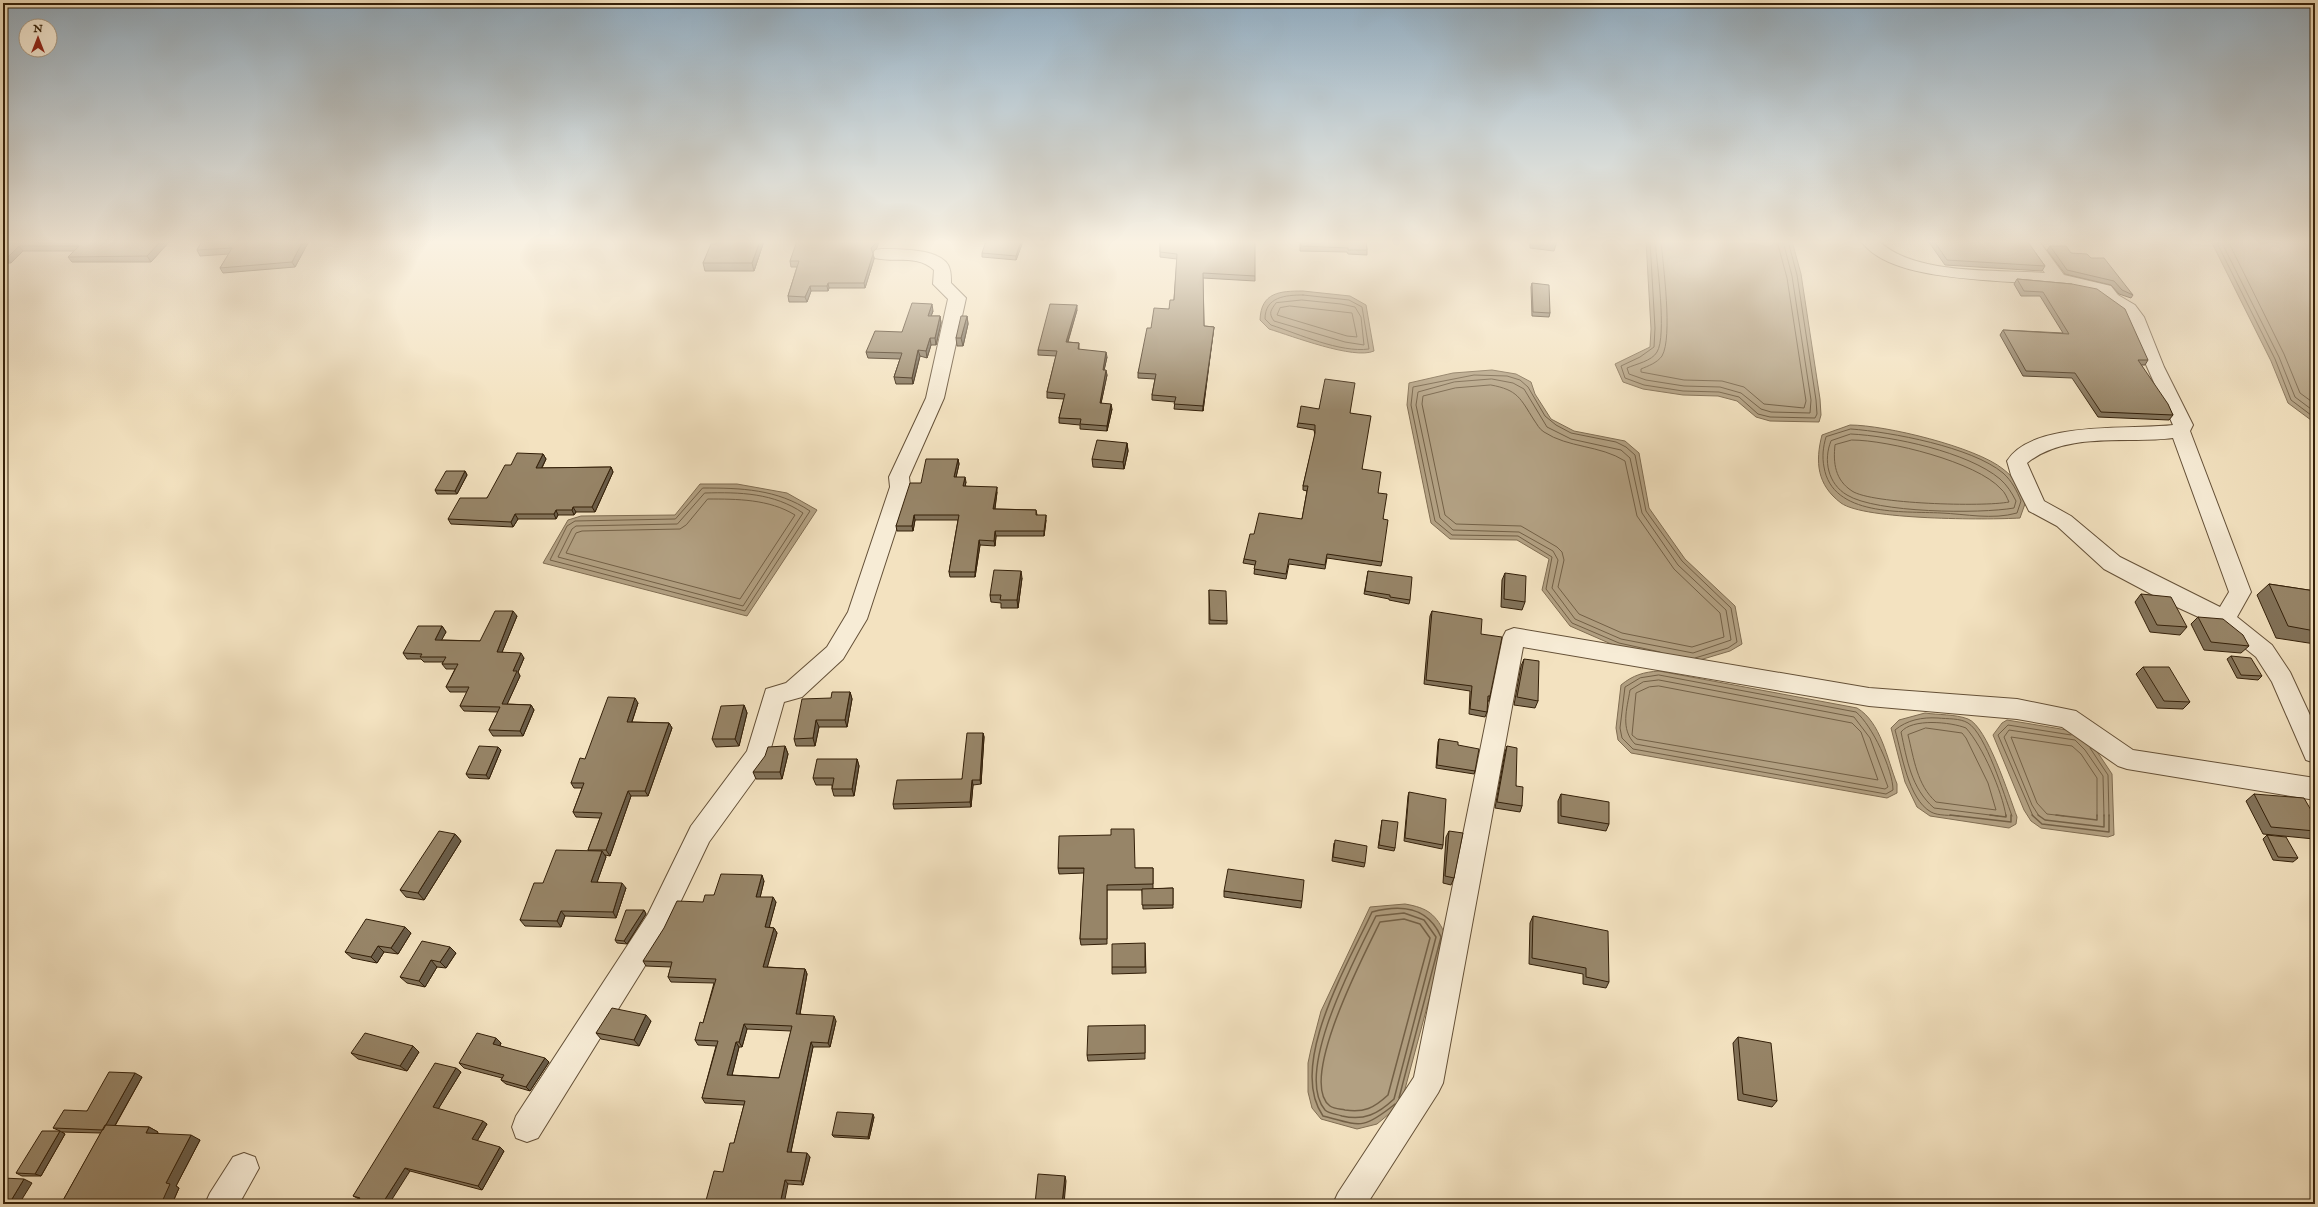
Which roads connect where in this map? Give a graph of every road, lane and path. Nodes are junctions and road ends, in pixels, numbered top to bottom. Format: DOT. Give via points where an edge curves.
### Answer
graph roads {
  1 [pos="956,297"];
  2 [pos="2110,297"];
  3 [pos="2180,431"];
  4 [pos="2224,619"];
  5 [pos="2315,753"];
  6 [pos="2315,789"];
  7 [pos="527,1127"];
  8 [pos="244,1168"];
  9 [pos="221,1204"];
  10 [pos="1349,1204"];
  1 -- 7 [label="street" via="935,398 899,477 900,487 859,613 835,653 794,690 774,696 758,755 700,834 657,923"];
  2 -- 3 [label="street" via="2129,309 2135,317 2155,367 2183,425"];
  3 -- 4 [label="street" via="2240,592"];
  3 -- 4 [label="street" via="2053,441 2032,447 2017,461 2036,506 2064,522 2112,563"];
  4 -- 5 [label="street" via="2264,651 2282,678"];
  6 -- 10 [label="street" via="2127,759 2068,718 2017,709 1870,697 1514,637 1428,1083"];
  8 -- 9 [label="street"];
}
